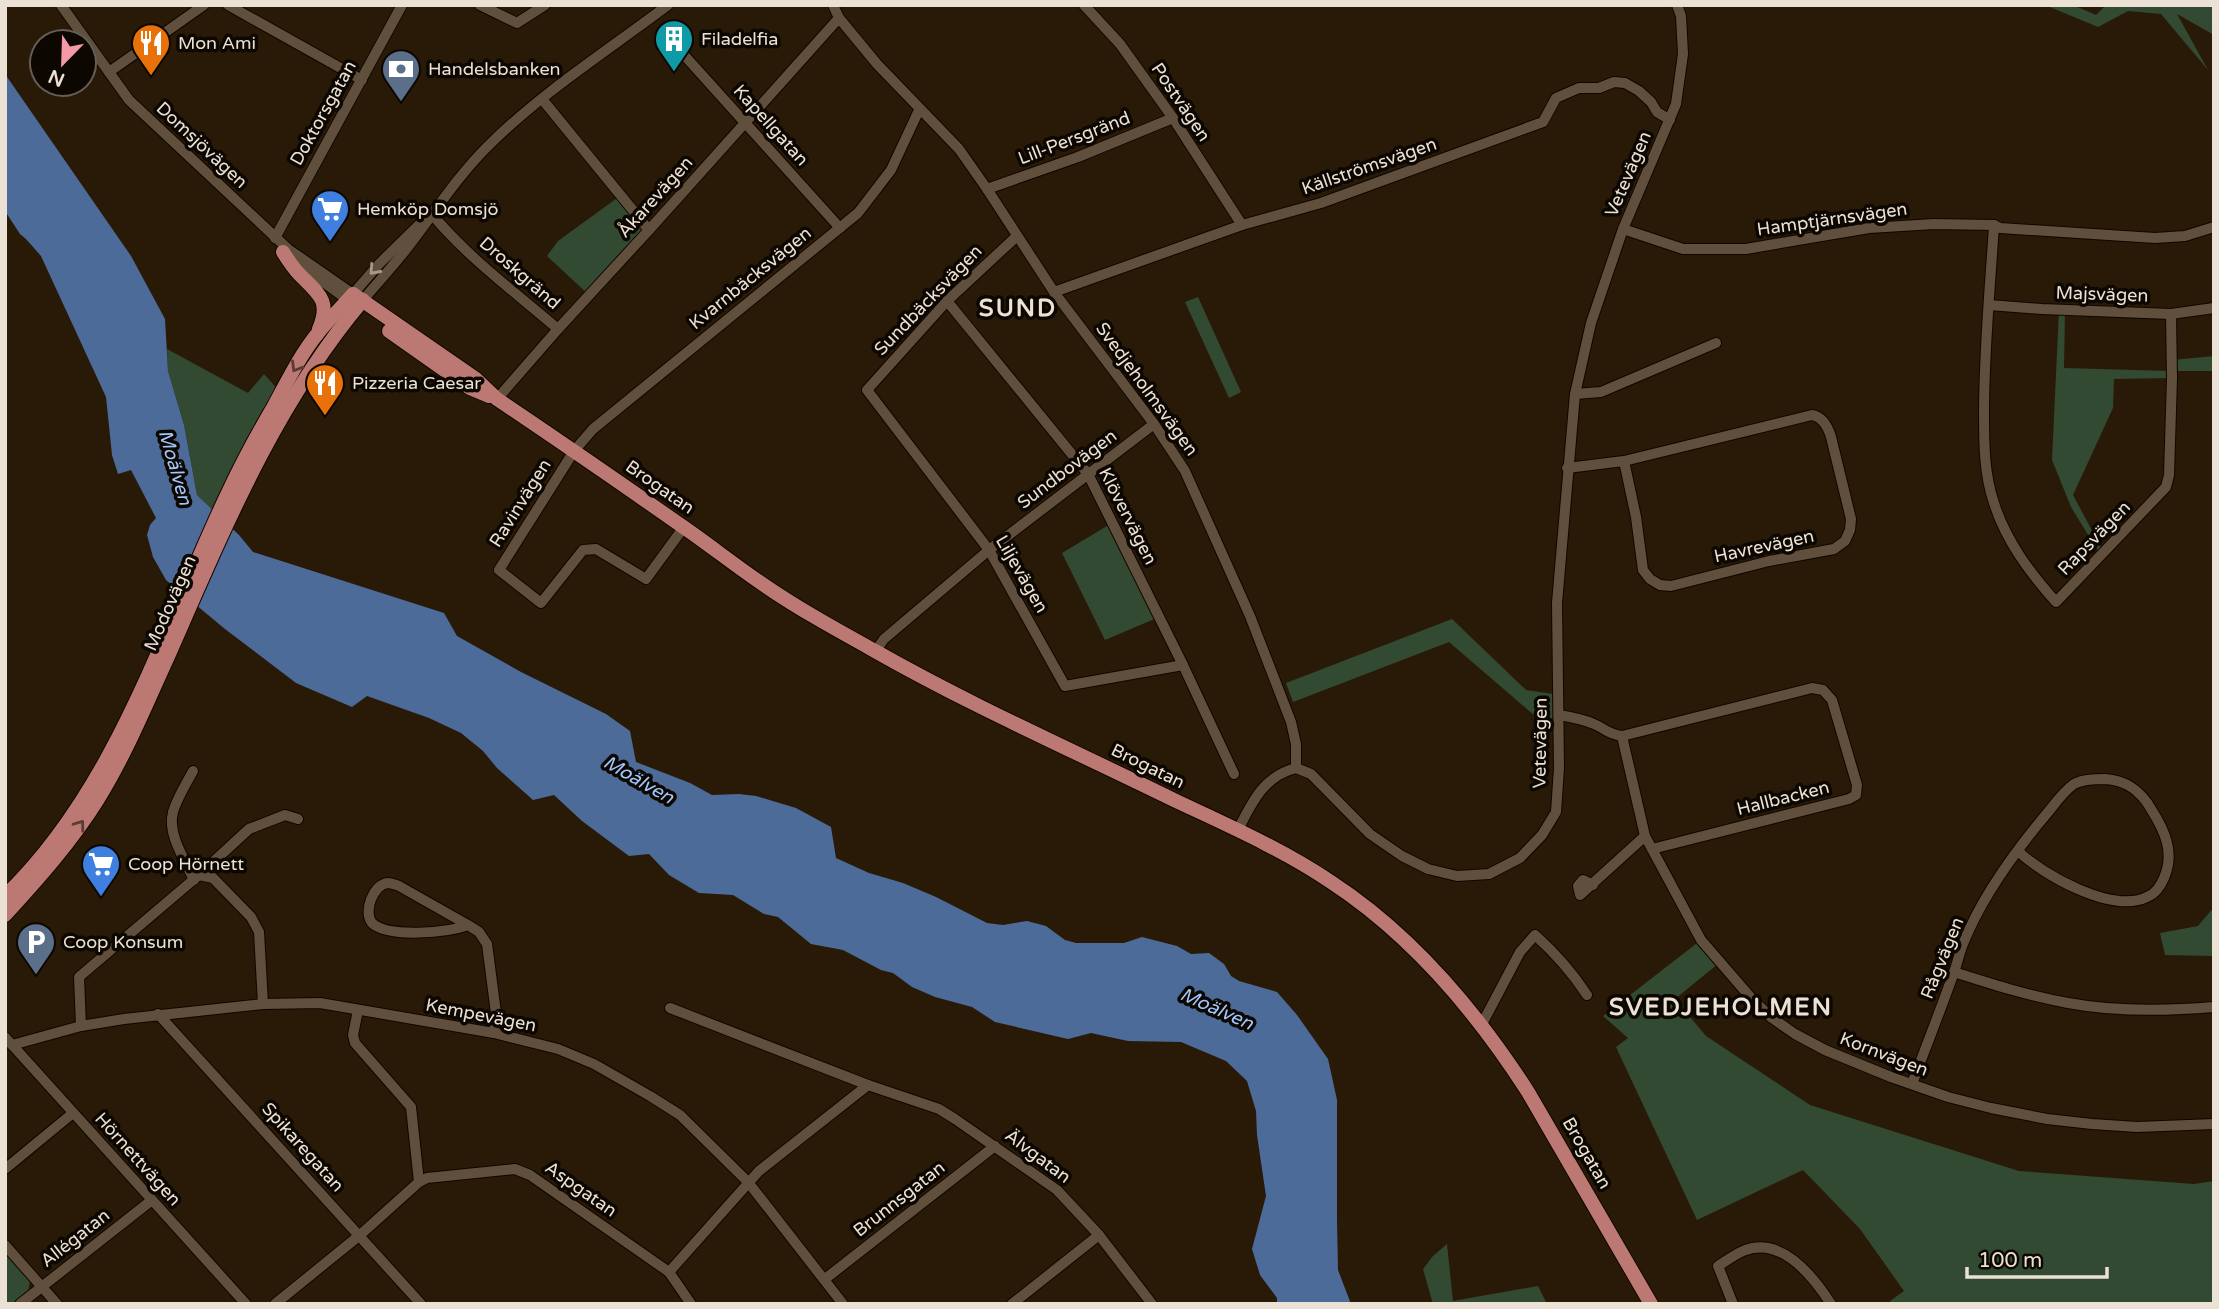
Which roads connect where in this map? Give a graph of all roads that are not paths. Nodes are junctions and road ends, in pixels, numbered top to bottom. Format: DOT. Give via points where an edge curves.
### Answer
graph roads {
  1 [pos="61,5"];
  2 [pos="204,5"];
  3 [pos="228,5"];
  4 [pos="402,5"];
  5 [pos="480,5"];
  6 [pos="545,5"];
  7 [pos="668,5"];
  8 [pos="833,5"];
  9 [pos="1084,5"];
  10 [pos="1677,5"];
  11 [pos="839,18"];
  12 [pos="675,45"];
  13 [pos="109,72"];
  14 [pos="362,80"];
  15 [pos="542,99"];
  16 [pos="919,110"];
  17 [pos="1173,118"];
  18 [pos="1670,120"];
  19 [pos="745,121"];
  20 [pos="988,188"];
  21 [pos="431,213"];
  22 [pos="1242,225"];
  23 [pos="1993,225"];
  24 [pos="2214,227"];
  25 [pos="840,228"];
  26 [pos="1623,229"];
  27 [pos="649,230"];
  28 [pos="1017,236"];
  29 [pos="275,238"];
  30 [pos="283,252"];
  31 [pos="1054,292"];
  32 [pos="355,300"];
  33 [pos="947,301"];
  34 [pos="1989,304"];
  35 [pos="2214,308"];
  36 [pos="2171,314"];
  37 [pos="558,329"];
  38 [pos="317,334"];
  39 [pos="1716,343"];
  40 [pos="867,390"];
  41 [pos="1575,394"];
  42 [pos="497,399"];
  43 [pos="1154,424"];
  44 [pos="574,451"];
  45 [pos="1625,461"];
  46 [pos="1567,467"];
  47 [pos="1088,474"];
  48 [pos="232,496"];
  49 [pos="684,527"];
  50 [pos="989,550"];
  51 [pos="176,622"];
  52 [pos="875,652"];
  53 [pos="1183,665"];
  54 [pos="1559,715"];
  55 [pos="1622,736"];
  56 [pos="1296,768"];
  57 [pos="193,771"];
  58 [pos="1234,775"];
  59 [pos="298,819"];
  60 [pos="1238,830"];
  61 [pos="1645,836"];
  62 [pos="1652,849"];
  63 [pos="2018,851"];
  64 [pos="197,878"];
  65 [pos="1593,885"];
  66 [pos="5,896"];
  67 [pos="5,915"];
  68 [pos="468,925"];
  69 [pos="1954,972"];
  70 [pos="1587,995"];
  71 [pos="263,1004"];
  72 [pos="2214,1007"];
  73 [pos="670,1008"];
  74 [pos="358,1010"];
  75 [pos="158,1014"];
  76 [pos="1482,1024"];
  77 [pos="81,1026"];
  78 [pos="494,1033"];
  79 [pos="9,1041"];
  80 [pos="1912,1084"];
  81 [pos="867,1085"];
  82 [pos="73,1113"];
  83 [pos="2214,1124"];
  84 [pos="995,1146"];
  85 [pos="5,1169"];
  86 [pos="419,1182"];
  87 [pos="748,1182"];
  88 [pos="152,1200"];
  89 [pos="360,1235"];
  90 [pos="1099,1235"];
  91 [pos="5,1245"];
  92 [pos="669,1272"];
  93 [pos="824,1279"];
  94 [pos="42,1286"];
  95 [pos="20,1304"];
  96 [pos="57,1304"];
  97 [pos="246,1304"];
  98 [pos="275,1304"];
  99 [pos="421,1304"];
  100 [pos="691,1304"];
  101 [pos="843,1304"];
  102 [pos="1012,1304"];
  103 [pos="1152,1304"];
  104 [pos="1651,1304"];
  105 [pos="1733,1304"];
  106 [pos="1831,1304"];
  1 -- 13 [label="street, Domsjövägen"];
  2 -- 13 [label="street"];
  3 -- 14 [label="street"];
  4 -- 14 [label="street, Doktorsgatan"];
  5 -- 6 [label="street" via="517,23"];
  7 -- 15 [label="street"];
  8 -- 11 [label="street, Svedjeholmsvägen"];
  9 -- 17 [label="street, Postvägen"];
  10 -- 18 [label="street, Vetevägen" via="1683,54"];
  11 -- 16 [label="street, Svedjeholmsvägen"];
  11 -- 19 [label="street, Åkarevägen"];
  12 -- 19 [label="street, Kapellgatan"];
  13 -- 29 [label="street, Domsjövägen" via="129,100"];
  14 -- 29 [label="street, Doktorsgatan"];
  15 -- 21 [label="street" via="484,150"];
  15 -- 27 [label="street"];
  16 -- 20 [label="street, Svedjeholmsvägen" via="959,149"];
  16 -- 25 [label="street, Kvarnbäcksvägen" via="891,170"];
  17 -- 20 [label="street, Lill-Persgränd"];
  17 -- 22 [label="street, Postvägen"];
  18 -- 22 [label="street, Källströmsvägen" via="1625,83 1579,88 1556,98 1543,122 1321,204"];
  18 -- 26 [label="street, Vetevägen"];
  19 -- 25 [label="street, Kapellgatan"];
  19 -- 27 [label="street, Åkarevägen"];
  20 -- 28 [label="street, Svedjeholmsvägen"];
  21 -- 32 [label="street" via="410,245"];
  21 -- 37 [label="street, Droskgränd"];
  22 -- 31 [label="street, Källströmsvägen"];
  23 -- 24 [label="street, Hamptjärnsvägen" via="2155,238 2185,236"];
  23 -- 26 [label="street, Hamptjärnsvägen" via="1870,228 1746,249 1683,248"];
  23 -- 34 [label="street, Rapsvägen"];
  25 -- 44 [label="street, Kvarnbäcksvägen" via="593,429"];
  26 -- 41 [label="street, Vetevägen" via="1591,323"];
  27 -- 37 [label="street, Åkarevägen"];
  28 -- 31 [label="street, Svedjeholmsvägen"];
  28 -- 33 [label="street, Sundbäcksvägen"];
  29 -- 30 [label="street, Domsjövägen"];
  29 -- 32 [label="street, Domsjövägen"];
  30 -- 32 [label="street, Domsjövägen"];
  30 -- 38 [label="main road" via="324,303 325,316"];
  31 -- 43 [label="street, Svedjeholmsvägen"];
  32 -- 38 [label="main road, Modovägen"];
  32 -- 42 [label="main road, Brogatan" via="476,379"];
  32 -- 48 [label="main road, Modovägen"];
  33 -- 40 [label="street, Sundbäcksvägen"];
  33 -- 47 [label="street, Klövervägen"];
  34 -- 36 [label="street, Majsvägen"];
  34 -- 36 [label="street, Rapsvägen" via="1984,387 1988,482 2014,546 2056,602 2166,487"];
  35 -- 36 [label="street, Majsvägen"];
  37 -- 42 [label="street, Åkarevägen"];
  38 -- 48 [label="main road, Modovägen, one-way" via="281,393"];
  39 -- 41 [label="street" via="1601,392"];
  40 -- 50 [label="street, Liljevägen"];
  41 -- 46 [label="street, Vetevägen"];
  42 -- 44 [label="main road, Brogatan"];
  43 -- 47 [label="street, Sundbovägen"];
  43 -- 56 [label="street, Svedjeholmsvägen" via="1185,471 1250,616 1291,722"];
  44 -- 49 [label="main road, Brogatan"];
  44 -- 49 [label="street, Ravinvägen" via="499,570 541,603 583,550 596,549 646,579"];
  45 -- 45 [label="street, Havrevägen" via="1818,416 1831,437 1850,530 1834,549 1660,585 1643,570"];
  45 -- 46 [label="street, Havrevägen"];
  46 -- 54 [label="street, Vetevägen" via="1557,603"];
  47 -- 50 [label="street, Sundbovägen"];
  47 -- 53 [label="street, Klövervägen"];
  48 -- 51 [label="main road, Modovägen"];
  49 -- 52 [label="main road, Brogatan" via="763,584"];
  50 -- 52 [label="street, Sundbovägen" via="884,639"];
  50 -- 53 [label="street, Liljevägen" via="1065,686"];
  51 -- 66 [label="main road, Modovägen" via="98,776 32,869"];
  67 -- 51 [label="main road, Modovägen, one-way" via="97,800 135,729"];
  52 -- 60 [label="main road, Brogatan"];
  53 -- 58 [label="street, Klövervägen"];
  54 -- 55 [label="street"];
  54 -- 56 [label="street, Vetevägen" via="1556,811 1520,858 1489,874 1457,876 1427,869 1402,856 1370,834 1311,774"];
  55 -- 61 [label="street, Kornvägen"];
  55 -- 62 [label="street, Hallbacken" via="1812,688 1823,690 1832,701 1857,785 1856,795 1849,799"];
  56 -- 60 [label="street" via="1267,781"];
  57 -- 64 [label="street" via="173,811 172,824"];
  59 -- 64 [label="street" via="285,815 249,829"];
  60 -- 76 [label="main road, Brogatan" via="1331,882 1381,920"];
  61 -- 62 [label="street, Kornvägen"];
  61 -- 65 [label="street"];
  62 -- 80 [label="street, Kornvägen" via="1701,940 1772,1018 1825,1050"];
  63 -- 63 [label="street, Rågvägen" via="2075,784 2109,779 2137,790 2148,802 2170,855 2168,870 2155,893 2130,901 2095,895 2061,881"];
  63 -- 69 [label="street, Rågvägen" via="1987,897"];
  64 -- 71 [label="street" via="213,878 251,917 259,932"];
  64 -- 77 [label="street" via="79,977"];
  68 -- 68 [label="street" via="389,883 376,891 368,906 372,922 388,931"];
  68 -- 78 [label="street" via="487,944 496,1013"];
  69 -- 72 [label="street" via="2069,1003 2121,1009"];
  69 -- 80 [label="street, Rågvägen"];
  70 -- 76 [label="street" via="1535,934 1520,952"];
  71 -- 74 [label="street, Kempevägen" via="320,1003"];
  71 -- 75 [label="street, Kempevägen"];
  73 -- 81 [label="street, Älvgatan"];
  74 -- 78 [label="street, Kempevägen"];
  74 -- 86 [label="street" via="355,1043 411,1107"];
  75 -- 77 [label="street, Kempevägen"];
  75 -- 89 [label="street, Spikaregatan"];
  76 -- 104 [label="main road, Brogatan" via="1528,1092"];
  77 -- 79 [label="street, Kempevägen"];
  78 -- 87 [label="street, Kempevägen" via="558,1049 650,1096 680,1115"];
  79 -- 82 [label="street, Hörnettvägen"];
  80 -- 83 [label="street, Kornvägen" via="1948,1097 2048,1119 2137,1127"];
  81 -- 84 [label="street, Älvgatan" via="939,1109"];
  81 -- 87 [label="street"];
  82 -- 85 [label="street"];
  82 -- 88 [label="street, Hörnettvägen"];
  84 -- 90 [label="street, Älvgatan" via="1057,1190"];
  84 -- 93 [label="street, Brunnsgatan"];
  86 -- 89 [label="street"];
  86 -- 92 [label="street, Aspgatan" via="515,1169"];
  87 -- 92 [label="street"];
  87 -- 93 [label="street, Kempevägen"];
  88 -- 94 [label="street, Allégatan"];
  88 -- 97 [label="street, Hörnettvägen"];
  89 -- 98 [label="street"];
  89 -- 99 [label="street, Spikaregatan"];
  90 -- 102 [label="street"];
  90 -- 103 [label="street, Älvgatan"];
  91 -- 94 [label="street"];
  92 -- 100 [label="street, Aspgatan"];
  93 -- 101 [label="street, Kempevägen"];
  94 -- 95 [label="street, Allégatan"];
  94 -- 96 [label="street"];
  105 -- 106 [label="street" via="1718,1266 1755,1248 1793,1258"];
}
